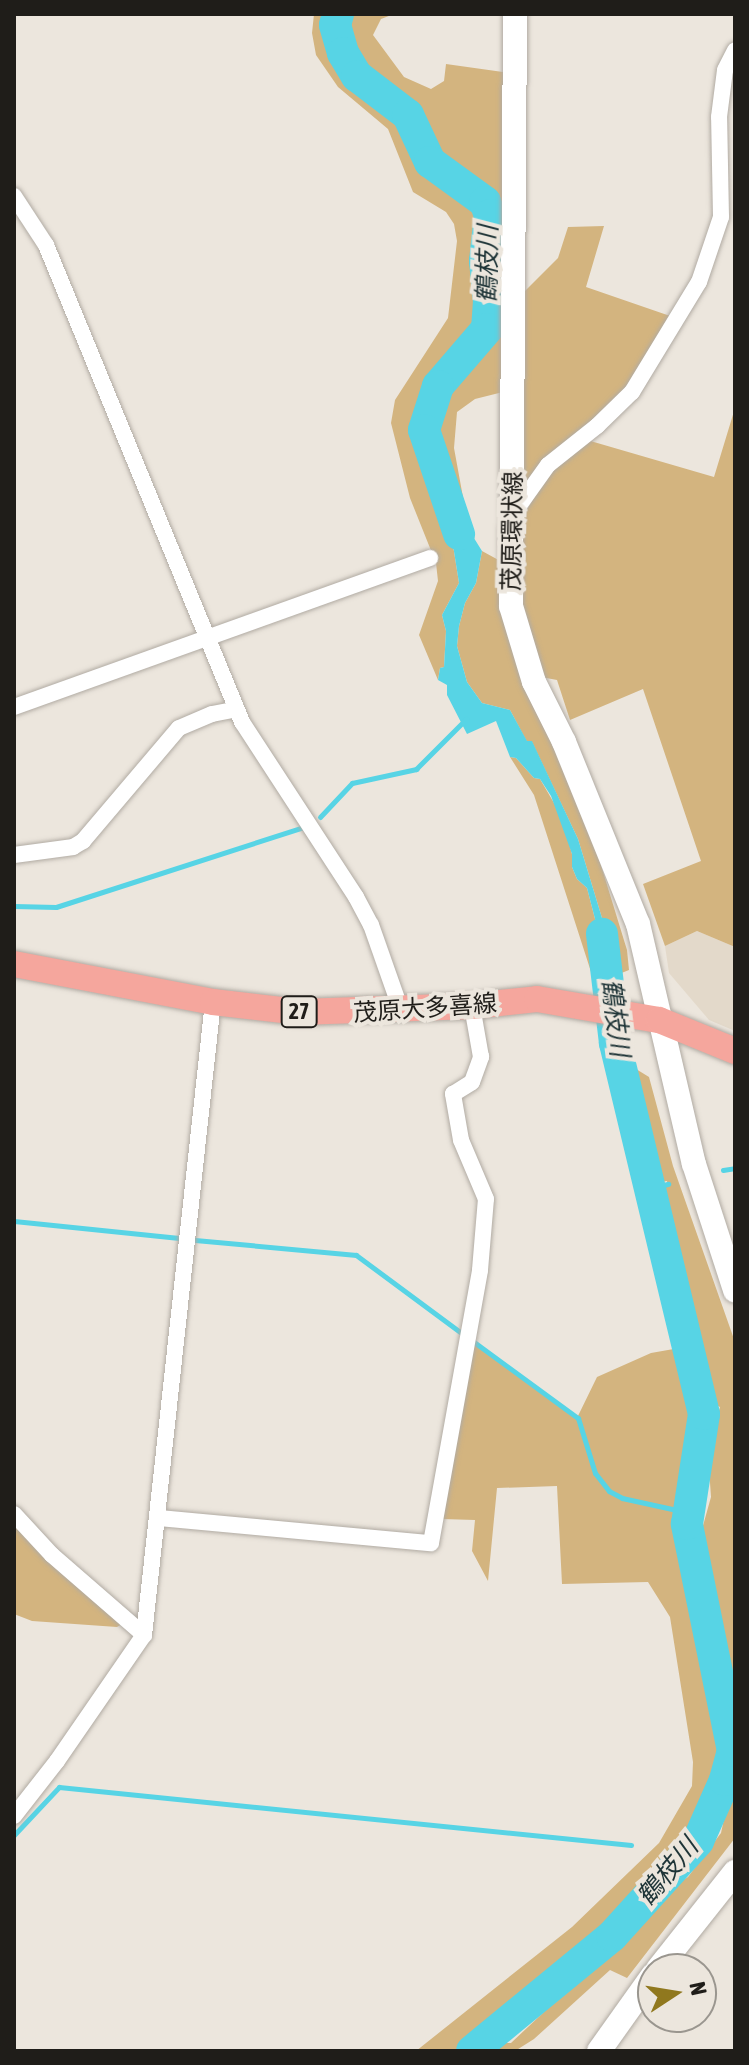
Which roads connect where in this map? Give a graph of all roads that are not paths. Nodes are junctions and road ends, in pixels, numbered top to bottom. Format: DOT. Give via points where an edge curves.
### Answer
graph roads {
  1 [pos="515,14"];
  2 [pos="735,50"];
  3 [pos="14,196"];
  4 [pos="512,515"];
  5 [pos="430,558"];
  6 [pos="209,638"];
  7 [pos="14,707"];
  8 [pos="237,709"];
  9 [pos="14,855"];
  10 [pos="14,964"];
  11 [pos="213,1002"];
  12 [pos="472,1006"];
  13 [pos="401,1010"];
  14 [pos="648,1018"];
  15 [pos="735,1051"];
  16 [pos="735,1290"];
  17 [pos="14,1514"];
  18 [pos="159,1518"];
  19 [pos="144,1635"];
  20 [pos="14,1816"];
  21 [pos="734,1876"];
  22 [pos="671,1953"];
  23 [pos="637,1994"];
  24 [pos="599,2051"];
  1 -- 4 [label="main road, 茂原環状線"];
  2 -- 4 [label="street" via="725,70 719,117 721,217 699,282 632,392 548,465"];
  3 -- 6 [label="street" via="46,245"];
  4 -- 14 [label="main road, 茂原環状線" via="511,606 534,682 638,924"];
  5 -- 6 [label="street"];
  6 -- 7 [label="street"];
  6 -- 8 [label="street"];
  8 -- 9 [label="street" via="179,728 83,841"];
  8 -- 13 [label="street" via="356,897"];
  10 -- 11 [label="main road, 茂原大多喜線 / 27"];
  11 -- 13 [label="main road, 茂原大多喜線 / 27" via="300,1012"];
  11 -- 18 [label="street"];
  12 -- 13 [label="main road, 茂原大多喜線 / 27"];
  12 -- 14 [label="main road, 茂原大多喜線 / 27" via="537,999"];
  12 -- 18 [label="street" via="481,1057 472,1082 453,1094 461,1140 486,1199 480,1270 431,1543"];
  14 -- 15 [label="main road, 茂原大多喜線 / 27"];
  14 -- 16 [label="main road, 茂原環状線"];
  17 -- 19 [label="street" via="52,1555"];
  18 -- 19 [label="street"];
  19 -- 20 [label="street"];
  21 -- 22 [label="main road"];
  23 -- 24 [label="main road"];
}
